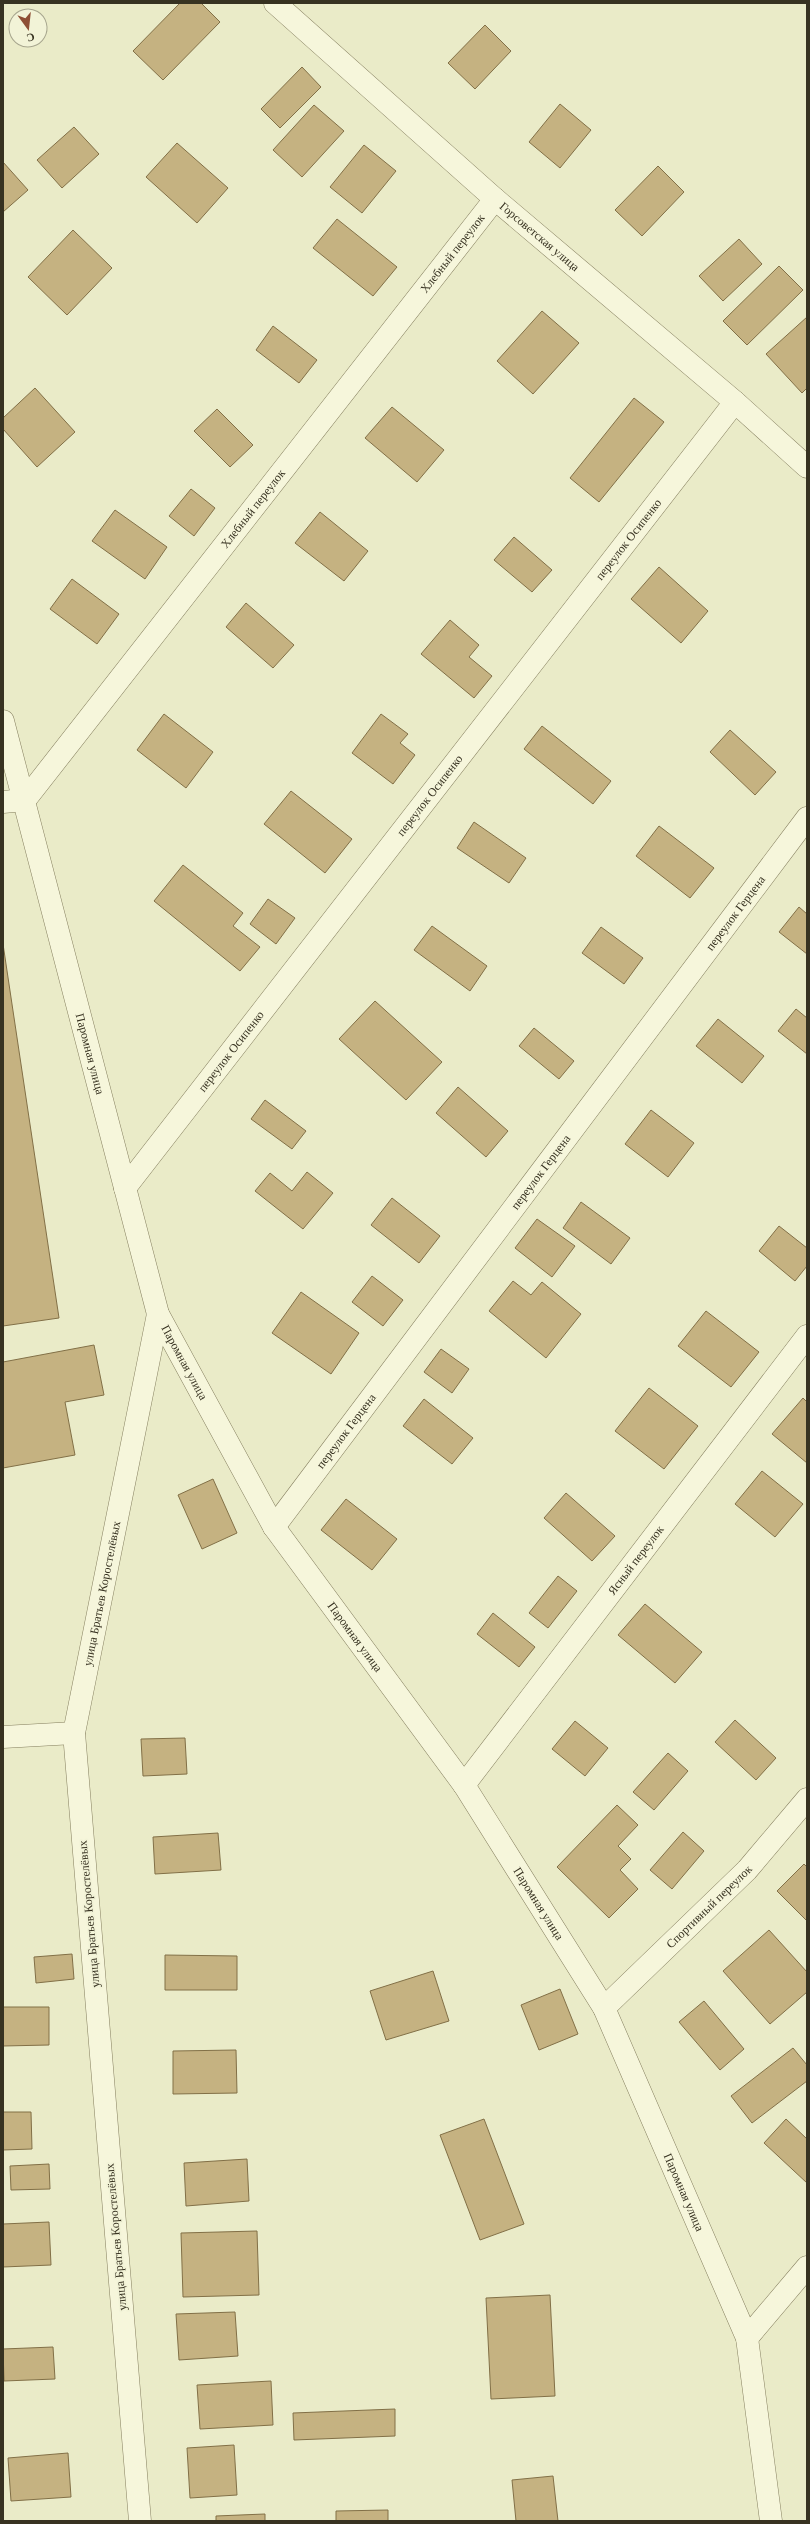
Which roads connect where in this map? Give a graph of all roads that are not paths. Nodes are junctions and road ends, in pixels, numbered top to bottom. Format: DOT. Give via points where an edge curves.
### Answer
graph roads {
  1 [pos="275,3"];
  2 [pos="495,199"];
  3 [pos="735,402"];
  4 [pos="807,467"];
  5 [pos="3,721"];
  6 [pos="25,800"];
  7 [pos="3,802"];
  8 [pos="807,818"];
  9 [pos="125,1188"];
  10 [pos="158,1314"];
  11 [pos="807,1336"];
  12 [pos="274,1528"];
  13 [pos="74,1734"];
  14 [pos="3,1737"];
  15 [pos="464,1785"];
  16 [pos="807,1798"];
  17 [pos="604,2008"];
  18 [pos="807,2267"];
  19 [pos="747,2338"];
  20 [pos="140,2521"];
  21 [pos="771,2521"];
  1 -- 2 [label="street, Горсоветская улица"];
  2 -- 3 [label="street, Горсоветская улица"];
  2 -- 6 [label="street, Хлебный переулок"];
  3 -- 4 [label="street, Горсоветская улица"];
  3 -- 9 [label="street, переулок Осипенко"];
  5 -- 6 [label="street, Паромная улица"];
  6 -- 7 [label="street"];
  6 -- 9 [label="street, Паромная улица"];
  8 -- 12 [label="street, переулок Герцена"];
  9 -- 10 [label="street, Паромная улица"];
  10 -- 12 [label="street, Паромная улица"];
  10 -- 13 [label="street, улица Братьев Коростелёвых"];
  11 -- 15 [label="street, Ясный переулок"];
  12 -- 15 [label="street, Паромная улица"];
  13 -- 14 [label="street"];
  13 -- 20 [label="street, улица Братьев Коростелёвых"];
  15 -- 17 [label="street, Паромная улица"];
  16 -- 17 [label="street, Спортивный переулок" via="747,1870"];
  17 -- 19 [label="street, Паромная улица"];
  18 -- 19 [label="street"];
  19 -- 21 [label="street, Паромная улица"];
}
